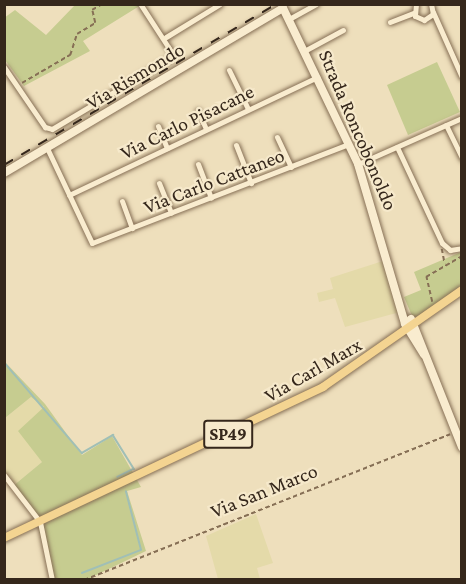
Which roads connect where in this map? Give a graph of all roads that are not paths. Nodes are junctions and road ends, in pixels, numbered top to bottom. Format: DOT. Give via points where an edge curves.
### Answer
graph roads {
  1 [pos="220,4"];
  2 [pos="316,4"];
  3 [pos="416,4"];
  4 [pos="141,5"];
  5 [pos="432,5"];
  6 [pos="282,6"];
  7 [pos="433,12"];
  8 [pos="414,13"];
  9 [pos="289,19"];
  10 [pos="427,20"];
  11 [pos="390,22"];
  12 [pos="439,27"];
  13 [pos="343,30"];
  14 [pos="166,37"];
  15 [pos="306,50"];
  16 [pos="4,67"];
  17 [pos="229,70"];
  18 [pos="462,76"];
  19 [pos="319,77"];
  20 [pos="248,109"];
  21 [pos="198,111"];
  22 [pos="462,118"];
  23 [pos="446,125"];
  24 [pos="158,126"];
  25 [pos="206,129"];
  26 [pos="277,136"];
  27 [pos="348,144"];
  28 [pos="236,145"];
  29 [pos="397,147"];
  30 [pos="47,148"];
  31 [pos="167,148"];
  32 [pos="462,158"];
  33 [pos="198,164"];
  34 [pos="358,164"];
  35 [pos="291,167"];
  36 [pos="4,173"];
  37 [pos="159,183"];
  38 [pos="251,183"];
  39 [pos="69,195"];
  40 [pos="211,198"];
  41 [pos="122,201"];
  42 [pos="171,213"];
  43 [pos="132,228"];
  44 [pos="462,248"];
  45 [pos="462,290"];
  46 [pos="411,328"];
  47 [pos="462,447"];
  48 [pos="4,475"];
  49 [pos="40,522"];
  50 [pos="4,538"];
  51 [pos="52,579"];
  1 -- 14 [label="street"];
  2 -- 9 [label="street"];
  3 -- 8 [label="street"];
  4 -- 14 [label="street"];
  5 -- 7 [label="street"];
  6 -- 9 [label="street, Strada Roncobonoldo"];
  6 -- 30 [label="street, Via Rismondo"];
  7 -- 10 [label="street"];
  7 -- 12 [label="street"];
  8 -- 10 [label="street"];
  8 -- 11 [label="street"];
  9 -- 15 [label="street, Strada Roncobonoldo"];
  10 -- 12 [label="street"];
  12 -- 18 [label="street"];
  13 -- 15 [label="street"];
  14 -- 16 [label="street" via="174,50 171,59 52,129 45,127"];
  15 -- 19 [label="street, Strada Roncobonoldo"];
  17 -- 20 [label="street"];
  19 -- 20 [label="street, Via Carlo Pisacane"];
  19 -- 27 [label="street, Strada Roncobonoldo"];
  20 -- 25 [label="street, Via Carlo Pisacane"];
  21 -- 25 [label="street"];
  22 -- 23 [label="street"];
  23 -- 29 [label="street"];
  23 -- 32 [label="street"];
  24 -- 31 [label="street"];
  25 -- 31 [label="street, Via Carlo Pisacane"];
  26 -- 35 [label="street"];
  27 -- 34 [label="street, Strada Roncobonoldo"];
  27 -- 35 [label="street, Via Carlo Cattaneo"];
  28 -- 38 [label="street"];
  29 -- 34 [label="street"];
  29 -- 44 [label="street" via="444,245"];
  30 -- 36 [label="street, Via Rismondo"];
  30 -- 39 [label="street"];
  31 -- 39 [label="street, Via Carlo Pisacane"];
  33 -- 40 [label="street"];
  34 -- 46 [label="street, Strada Roncobonoldo"];
  35 -- 38 [label="street, Via Carlo Cattaneo"];
  37 -- 42 [label="street"];
  38 -- 40 [label="street, Via Carlo Cattaneo"];
  39 -- 43 [label="street, Via Carlo Cattaneo" via="90,243"];
  40 -- 42 [label="street, Via Carlo Cattaneo"];
  41 -- 43 [label="street"];
  42 -- 43 [label="street, Via Carlo Cattaneo"];
  45 -- 46 [label="main road, Via Carl Marx / SP49"];
  46 -- 47 [label="street, Strada Roncobonoldo"];
  46 -- 49 [label="main road, Via Carl Marx / SP49" via="323,387"];
  48 -- 49 [label="street"];
  49 -- 50 [label="main road, SP49"];
  49 -- 51 [label="street"];
}
